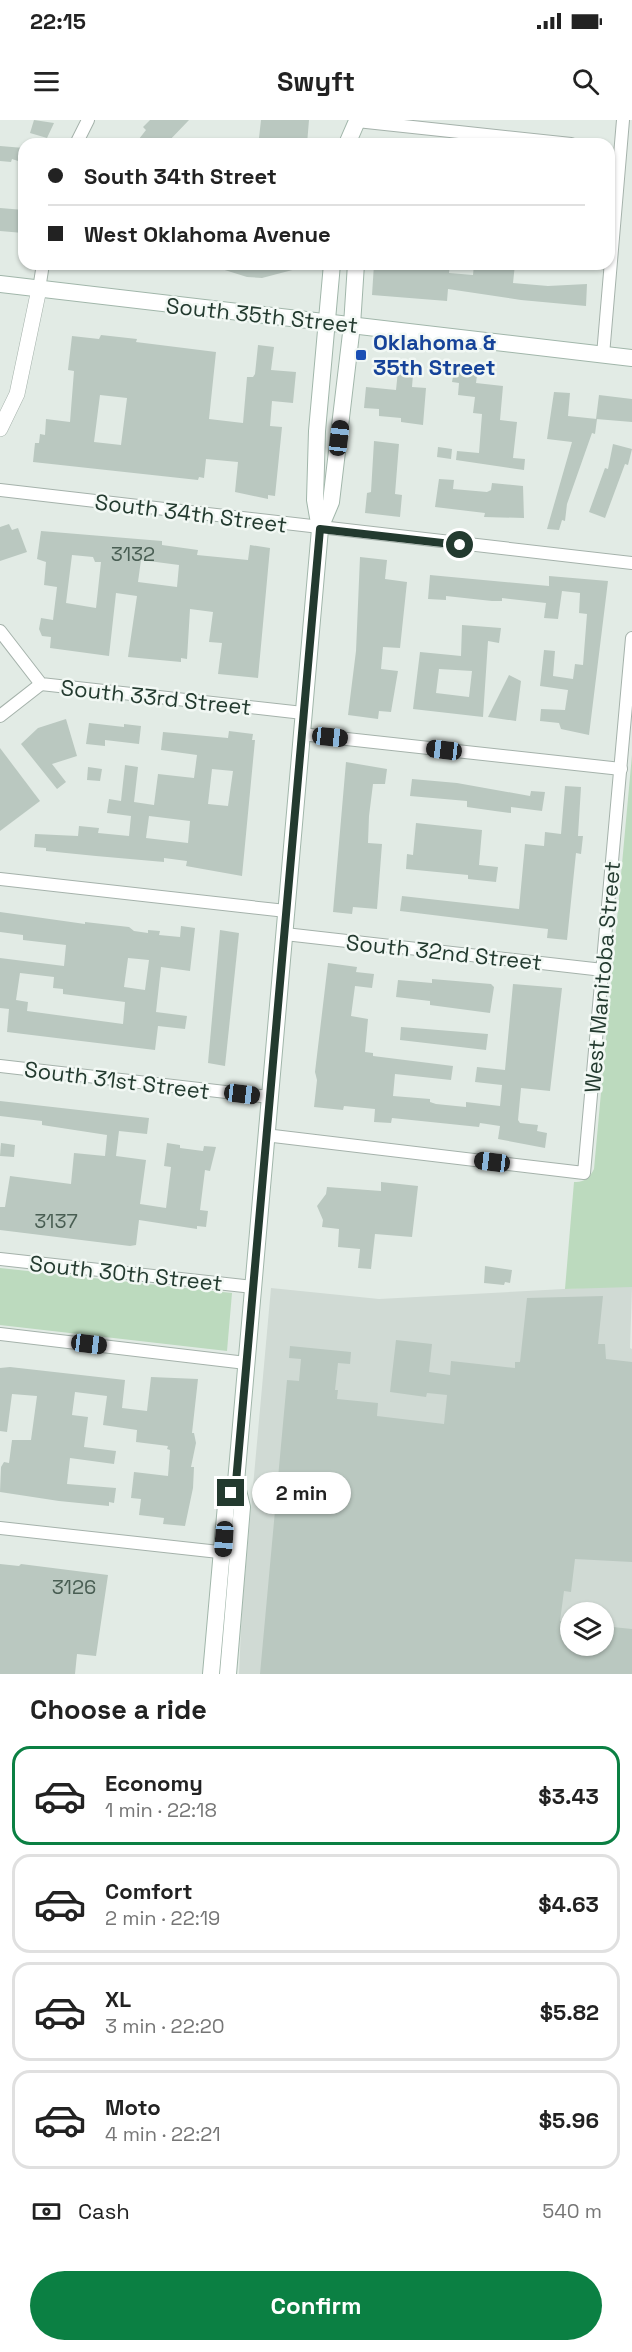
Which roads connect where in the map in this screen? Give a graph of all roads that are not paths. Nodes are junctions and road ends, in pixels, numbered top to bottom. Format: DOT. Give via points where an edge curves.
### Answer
graph roads {
  1 [pos="88,120"];
  2 [pos="357,120"];
  3 [pos="624,120"];
  4 [pos="79,138"];
  5 [pos="350,138"];
  6 [pos="361,138"];
  7 [pos="518,138"];
  8 [pos="615,149"];
  9 [pos="43,270"];
  10 [pos="331,270"];
  11 [pos="356,270"];
  12 [pos="608,270"];
  13 [pos="0,284"];
  14 [pos="39,289"];
  15 [pos="326,322"];
  16 [pos="352,325"];
  17 [pos="603,355"];
  18 [pos="632,358"];
  19 [pos="0,429"];
  20 [pos="0,490"];
  21 [pos="320,529"];
  22 [pos="632,563"];
  23 [pos="0,631"];
  24 [pos="632,638"];
  25 [pos="41,684"];
  26 [pos="303,713"];
  27 [pos="0,716"];
  28 [pos="301,734"];
  29 [pos="621,769"];
  30 [pos="0,879"];
  31 [pos="286,911"];
  32 [pos="285,934"];
  33 [pos="603,970"];
  34 [pos="0,1066"];
  35 [pos="269,1097"];
  36 [pos="265,1135"];
  37 [pos="0,1259"];
  38 [pos="253,1287"];
  39 [pos="0,1334"];
  40 [pos="246,1363"];
  41 [pos="0,1528"];
  42 [pos="231,1553"];
  43 [pos="211,1674"];
  44 [pos="228,1674"];
  1 -- 4 [label="street"];
  2 -- 5 [label="main road"];
  2 -- 6 [label="main road"];
  2 -- 7 [label="street"];
  3 -- 8 [label="street"];
  9 -- 14 [label="street"];
  10 -- 15 [label="main road"];
  11 -- 16 [label="main road"];
  12 -- 17 [label="street"];
  13 -- 14 [label="main road, South 35th Street"];
  14 -- 15 [label="main road, South 35th Street"];
  14 -- 19 [label="street" via="17,394"];
  15 -- 16 [label="main road, South 35th Street"];
  15 -- 21 [label="main road" via="316,442 315,500"];
  16 -- 17 [label="main road, South 35th Street"];
  16 -- 21 [label="main road" via="331,502"];
  17 -- 18 [label="main road, South 35th Street"];
  20 -- 21 [label="street, South 34th Street"];
  21 -- 22 [label="street, South 34th Street"];
  21 -- 26 [label="main road"];
  23 -- 25 [label="street, South 33rd Street"];
  24 -- 29 [label="street, West Manitoba Street"];
  25 -- 26 [label="street, South 33rd Street"];
  25 -- 27 [label="street"];
  26 -- 28 [label="main road"];
  28 -- 29 [label="street"];
  28 -- 31 [label="main road"];
  29 -- 33 [label="street, West Manitoba Street"];
  30 -- 31 [label="street"];
  31 -- 32 [label="main road"];
  32 -- 33 [label="street, South 32nd Street"];
  32 -- 35 [label="main road"];
  33 -- 36 [label="street, West Manitoba Street" via="584,1173"];
  34 -- 35 [label="street, South 31st Street"];
  35 -- 36 [label="main road"];
  36 -- 38 [label="main road"];
  37 -- 38 [label="street, South 30th Street"];
  38 -- 40 [label="main road"];
  39 -- 40 [label="street"];
  40 -- 42 [label="main road" via="236,1482 226,1505"];
  41 -- 42 [label="street"];
  42 -- 43 [label="main road"];
  42 -- 44 [label="main road"];
}
